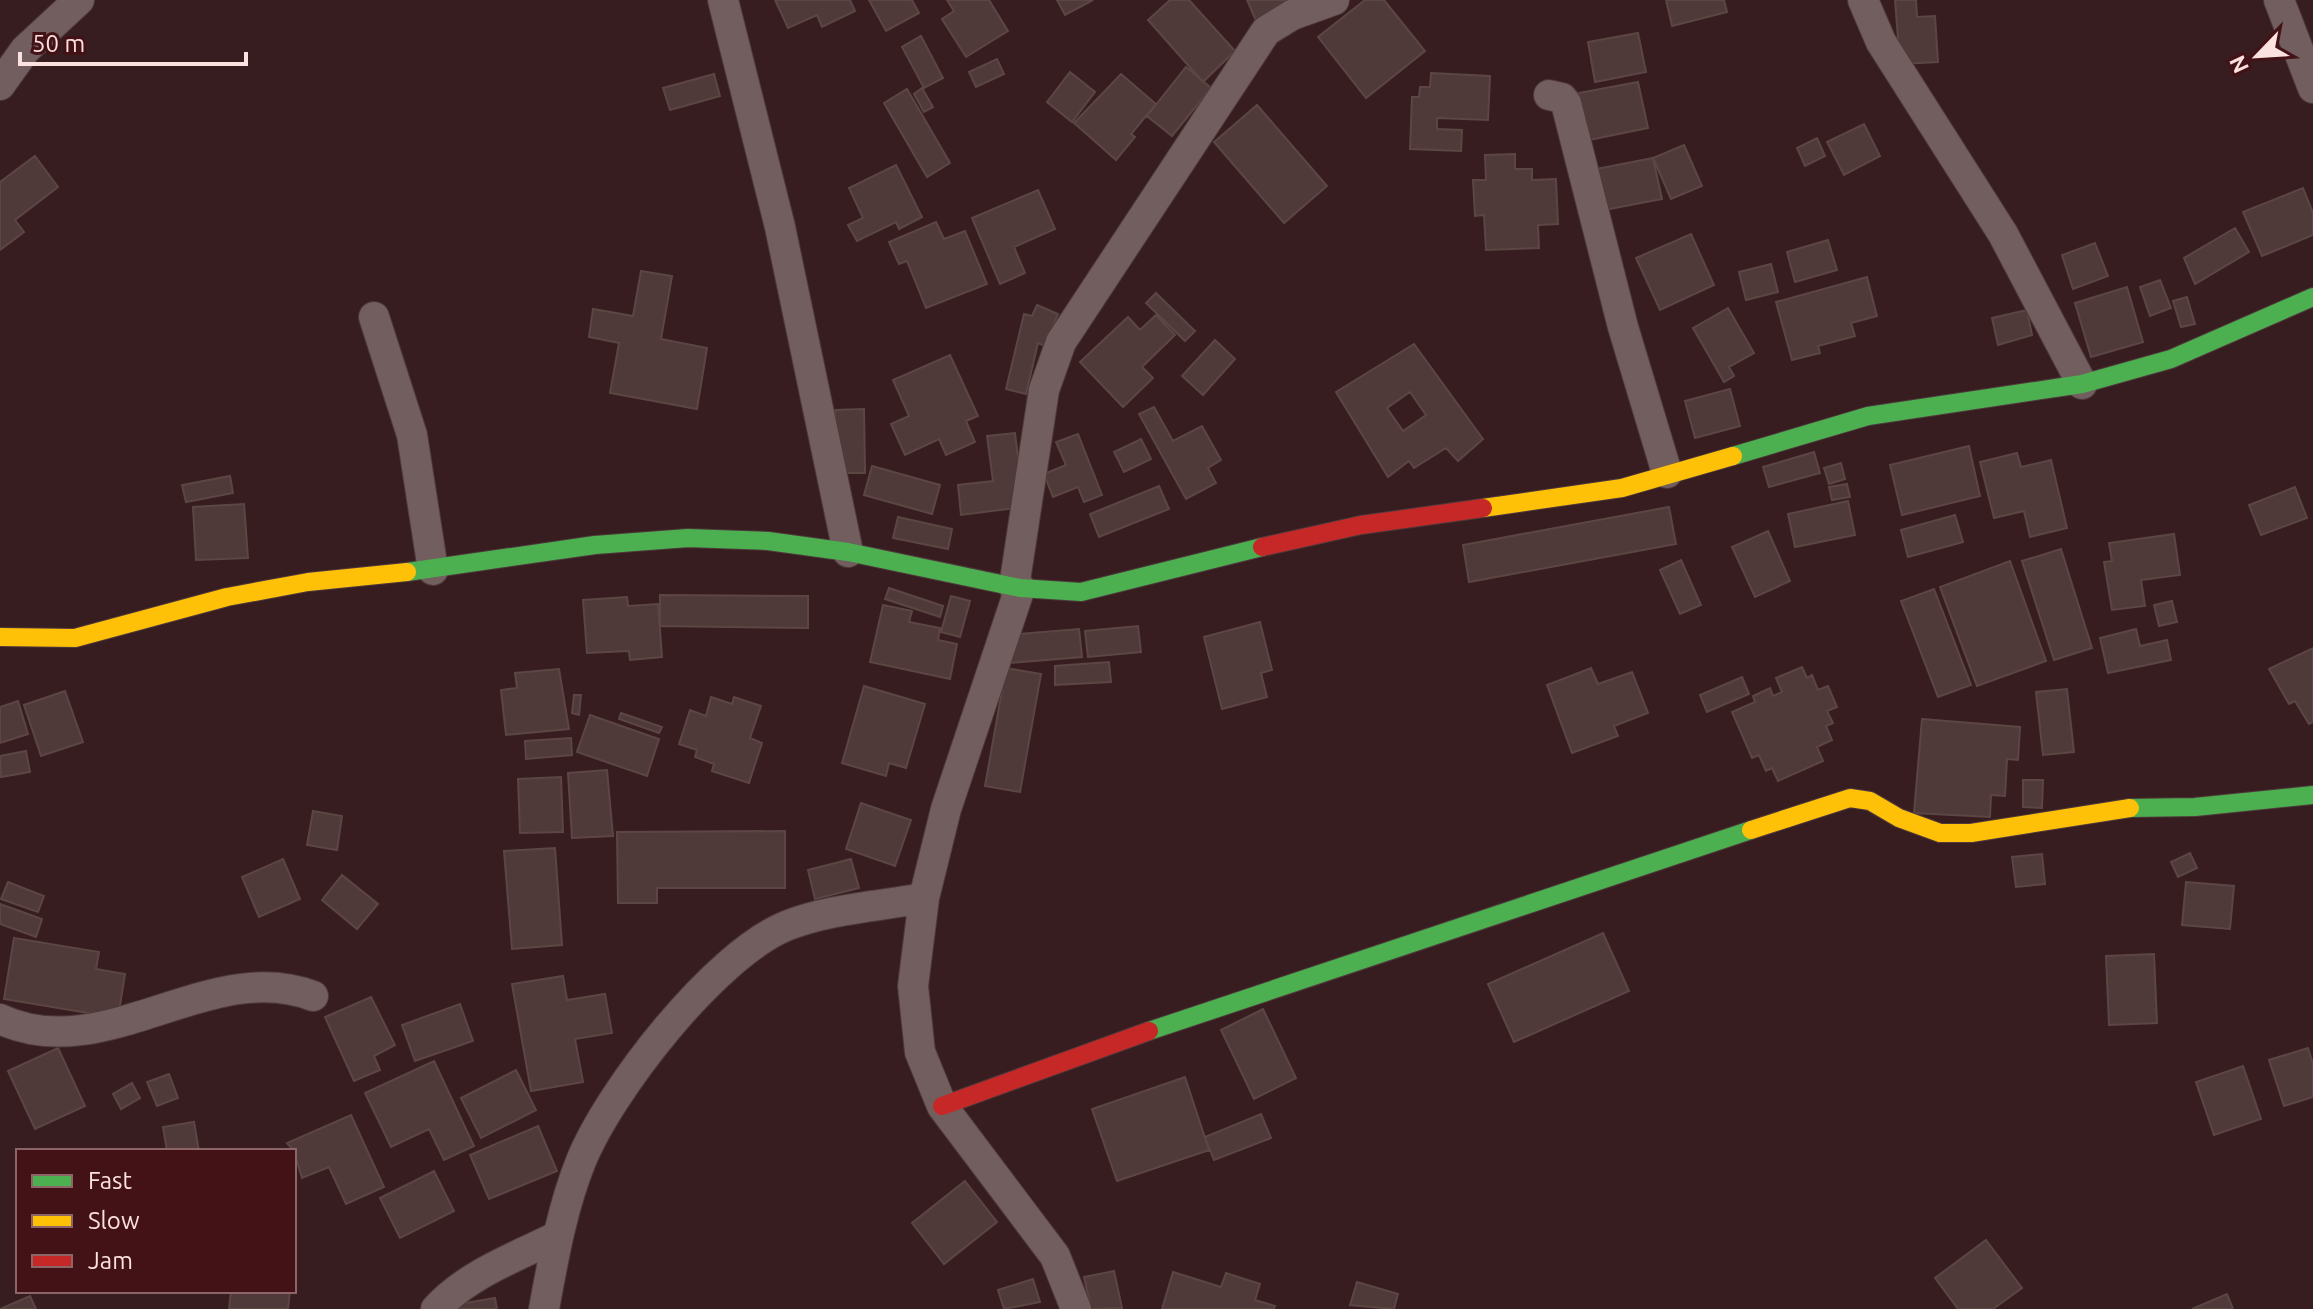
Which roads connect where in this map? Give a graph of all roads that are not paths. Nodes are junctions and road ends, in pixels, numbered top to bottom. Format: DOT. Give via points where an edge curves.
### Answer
graph roads {
  1 [pos="79,0"];
  2 [pos="723,0"];
  3 [pos="1334,0"];
  4 [pos="1863,0"];
  5 [pos="2279,0"];
  6 [pos="0,85"];
  7 [pos="2313,88"];
  8 [pos="1549,95"];
  9 [pos="2313,297"];
  10 [pos="374,317"];
  11 [pos="2082,384"];
  12 [pos="1667,473"];
  13 [pos="848,552"];
  14 [pos="433,570"];
  15 [pos="1017,587"];
  16 [pos="0,637"];
  17 [pos="2313,795"];
  18 [pos="924,898"];
  19 [pos="313,996"];
  20 [pos="0,1019"];
  21 [pos="942,1106"];
  22 [pos="558,1236"];
  23 [pos="436,1309"];
  24 [pos="544,1309"];
  25 [pos="1076,1309"];
  1 -- 6 [label="street" via="25,50"];
  2 -- 13 [label="street" via="780,227"];
  3 -- 15 [label="street" via="1266,31 1061,342 1044,390"];
  4 -- 11 [label="street" via="1881,42 2003,234"];
  5 -- 7 [label="street"];
  8 -- 12 [label="street" via="1566,103"];
  9 -- 11 [label="street" via="2171,359"];
  10 -- 14 [label="street" via="412,435"];
  11 -- 12 [label="street" via="1868,416"];
  12 -- 15 [label="street" via="1622,488 1361,525 1176,566 1111,587 1081,592"];
  13 -- 14 [label="street" via="688,538 595,545"];
  13 -- 15 [label="street"];
  14 -- 16 [label="street" via="367,574 241,594 75,638"];
  15 -- 18 [label="street" via="946,809"];
  17 -- 21 [label="street" via="2125,808 1971,833 1940,833 1870,801 1850,798 1554,893"];
  18 -- 21 [label="street" via="913,986 920,1052"];
  18 -- 22 [label="street" via="786,926 684,1005 624,1087 581,1160"];
  19 -- 20 [label="street" via="263,985 116,1024 64,1032 14,1026"];
  21 -- 25 [label="street" via="1055,1256"];
  22 -- 23 [label="street" via="469,1281"];
  22 -- 24 [label="street"];
}
